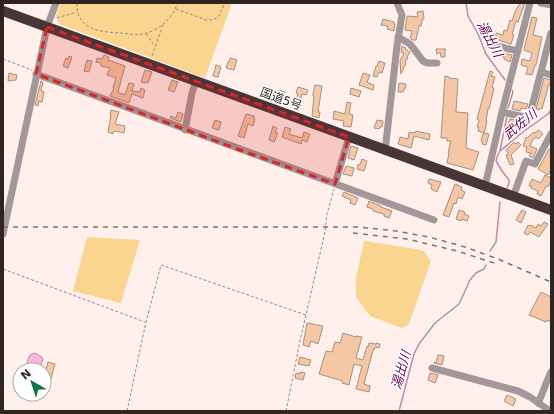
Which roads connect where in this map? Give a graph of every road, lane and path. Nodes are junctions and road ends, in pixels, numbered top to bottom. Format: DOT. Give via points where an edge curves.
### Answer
graph roads {
  1 [pos="56,3"];
  2 [pos="77,3"];
  3 [pos="177,3"];
  4 [pos="224,3"];
  5 [pos="397,3"];
  6 [pos="530,3"];
  7 [pos="542,3"];
  8 [pos="551,5"];
  9 [pos="176,9"];
  10 [pos="3,11"];
  11 [pos="77,12"];
  12 [pos="55,19"];
  13 [pos="163,25"];
  14 [pos="46,27"];
  15 [pos="146,33"];
  16 [pos="551,33"];
  17 [pos="398,37"];
  18 [pos="498,46"];
  19 [pos="155,47"];
  20 [pos="518,51"];
  21 [pos="3,59"];
  22 [pos="151,60"];
  23 [pos="437,64"];
  24 [pos="541,72"];
  25 [pos="36,73"];
  26 [pos="551,75"];
  27 [pos="196,81"];
  28 [pos="502,112"];
  29 [pos="185,130"];
  30 [pos="551,134"];
  31 [pos="349,137"];
  32 [pos="385,150"];
  33 [pos="335,184"];
  34 [pos="485,186"];
  35 [pos="513,197"];
  36 [pos="551,210"];
  37 [pos="434,220"];
  38 [pos="3,234"];
  39 [pos="3,269"];
  40 [pos="306,315"];
  41 [pos="146,322"];
  42 [pos="432,368"];
  43 [pos="551,372"];
  44 [pos="538,403"];
  45 [pos="127,411"];
  46 [pos="286,411"];
  47 [pos="550,411"];
  1 -- 14 [label="street"];
  2 -- 11 [label="path"];
  3 -- 9 [label="path"];
  4 -- 9 [label="path" via="221,14 211,21"];
  5 -- 17 [label="street" via="402,15"];
  6 -- 20 [label="street"];
  7 -- 8 [label="street"];
  9 -- 13 [label="path"];
  10 -- 14 [label="highway, 国道5号"];
  11 -- 12 [label="path"];
  11 -- 15 [label="path" via="84,23 95,30"];
  13 -- 15 [label="path"];
  13 -- 19 [label="path"];
  14 -- 25 [label="street"];
  14 -- 27 [label="highway, 国道5号"];
  15 -- 19 [label="path"];
  16 -- 24 [label="street"];
  17 -- 23 [label="street" via="410,44 422,61"];
  17 -- 32 [label="street"];
  18 -- 20 [label="street"];
  19 -- 22 [label="path"];
  20 -- 28 [label="street"];
  21 -- 25 [label="path"];
  24 -- 26 [label="street"];
  24 -- 28 [label="street" via="529,118"];
  25 -- 29 [label="street"];
  25 -- 38 [label="street"];
  27 -- 29 [label="street"];
  27 -- 31 [label="highway, 国道5号"];
  28 -- 34 [label="street"];
  29 -- 33 [label="street"];
  30 -- 35 [label="street" via="535,164 526,161"];
  31 -- 32 [label="highway, 国道5号"];
  31 -- 33 [label="street"];
  32 -- 34 [label="highway, 国道5号"];
  33 -- 37 [label="street"];
  33 -- 40 [label="path"];
  34 -- 35 [label="highway, 国道5号"];
  35 -- 36 [label="highway, 国道5号"];
  39 -- 41 [label="path"];
  40 -- 41 [label="path" via="161,265"];
  40 -- 46 [label="path"];
  41 -- 45 [label="path"];
  42 -- 44 [label="street" via="518,391"];
  43 -- 44 [label="street"];
  44 -- 47 [label="street"];
}
